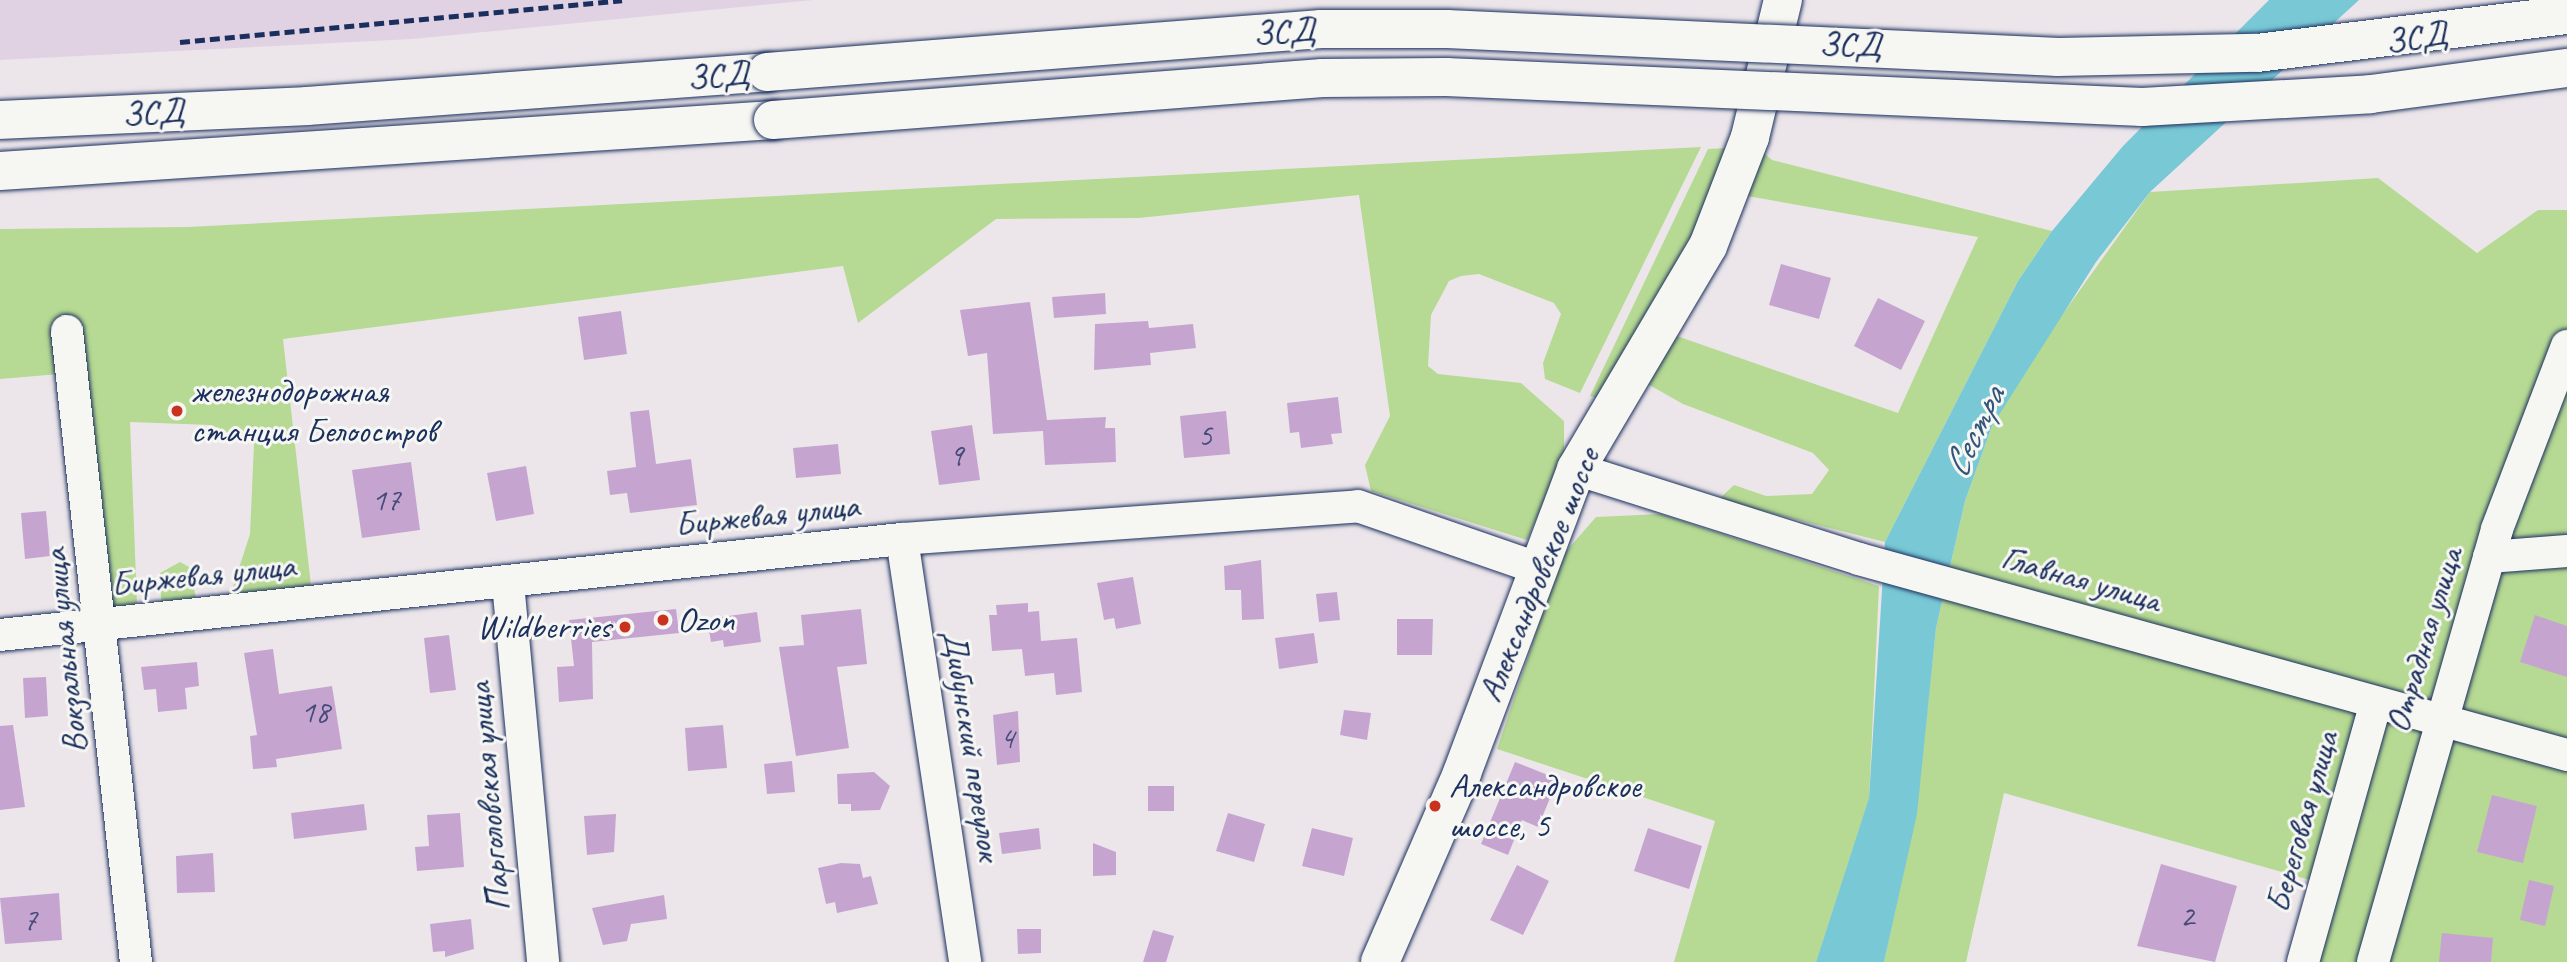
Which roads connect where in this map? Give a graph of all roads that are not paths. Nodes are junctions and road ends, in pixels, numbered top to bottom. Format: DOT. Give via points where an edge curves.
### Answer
graph roads {
  1 [pos="1783,0"];
  2 [pos="2567,15"];
  3 [pos="2567,68"];
  4 [pos="0,120"];
  5 [pos="0,172"];
  6 [pos="67,331"];
  7 [pos="2567,346"];
  8 [pos="1576,470"];
  9 [pos="902,539"];
  10 [pos="2567,551"];
  11 [pos="2489,556"];
  12 [pos="1534,567"];
  13 [pos="508,583"];
  14 [pos="103,624"];
  15 [pos="0,635"];
  16 [pos="2376,703"];
  17 [pos="2440,718"];
  18 [pos="2567,755"];
  19 [pos="136,962"];
  20 [pos="543,962"];
  21 [pos="965,962"];
  22 [pos="1380,962"];
  23 [pos="2302,962"];
  24 [pos="2373,962"];
  1 -- 8 [label="main road, Александровское шоссе" via="1750,137 1708,246"];
  2 -- 4 [label="main road, ЗСД, bridge" via="2257,53 2058,57 1321,29 307,106"];
  3 -- 5 [label="main road, ЗСД, bridge" via="2371,94 2142,107 1446,77 1322,78"];
  6 -- 14 [label="street, Вокзальная улица"];
  7 -- 11 [label="street, Отрадная улица"];
  8 -- 12 [label="main road, Александровское шоссе"];
  8 -- 16 [label="street, Главная улица" via="1859,559"];
  9 -- 12 [label="street, Биржевая улица" via="1358,506"];
  9 -- 13 [label="street, Биржевая улица"];
  9 -- 21 [label="street, Дибунский переулок"];
  10 -- 11 [label="street"];
  11 -- 17 [label="street, Отрадная улица"];
  12 -- 22 [label="main road, Александровское шоссе" via="1462,773"];
  13 -- 14 [label="street, Биржевая улица"];
  13 -- 20 [label="street, Парголовская улица"];
  14 -- 15 [label="street, Биржевая улица"];
  14 -- 19 [label="street, Вокзальная улица"];
  16 -- 17 [label="street, Главная улица"];
  16 -- 23 [label="street, Береговая улица"];
  17 -- 18 [label="street, Главная улица"];
  17 -- 24 [label="street, Отрадная улица"];
}
